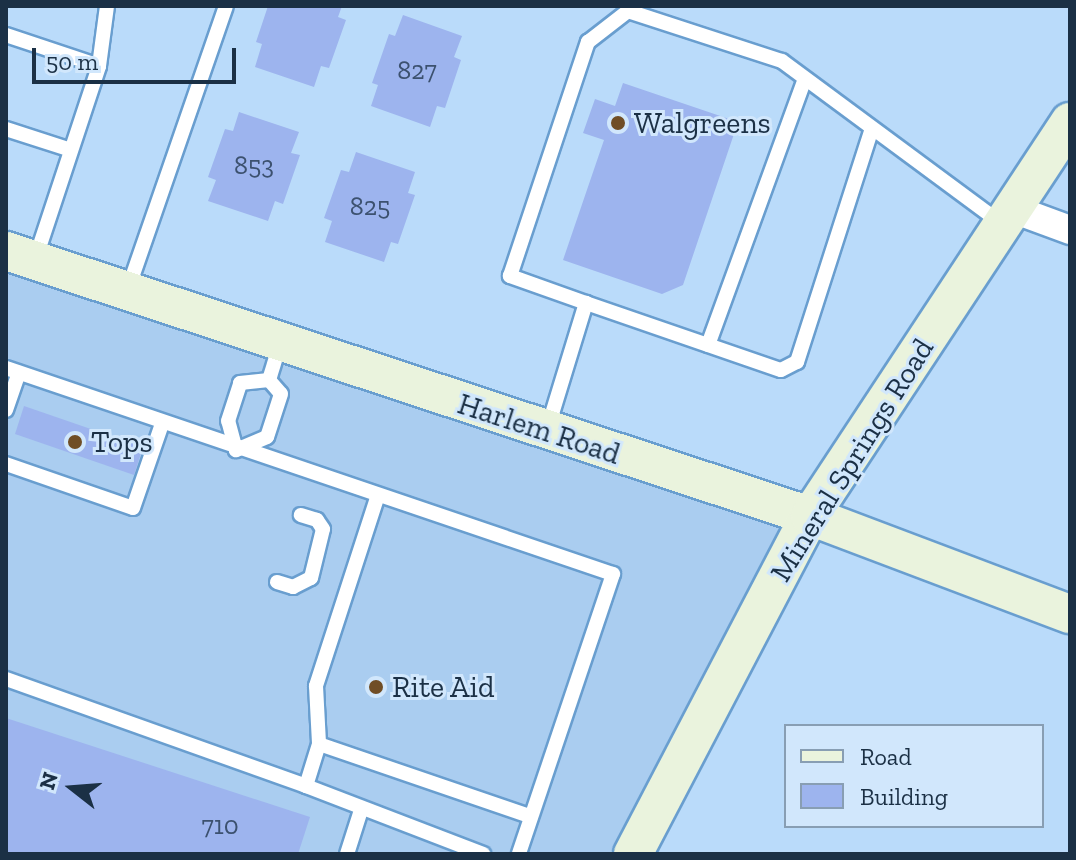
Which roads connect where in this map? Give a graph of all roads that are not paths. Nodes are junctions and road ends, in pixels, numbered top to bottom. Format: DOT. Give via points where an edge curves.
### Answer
graph roads {
  1 [pos="107,6"];
  2 [pos="226,6"];
  3 [pos="6,35"];
  4 [pos="99,66"];
  5 [pos="805,79"];
  6 [pos="1070,122"];
  7 [pos="6,129"];
  8 [pos="872,129"];
  9 [pos="71,150"];
  10 [pos="1008,217"];
  11 [pos="1070,230"];
  12 [pos="20,256"];
  13 [pos="127,292"];
  14 [pos="586,303"];
  15 [pos="280,345"];
  16 [pos="708,345"];
  17 [pos="13,371"];
  18 [pos="269,380"];
  19 [pos="6,410"];
  20 [pos="162,424"];
  21 [pos="546,431"];
  22 [pos="236,450"];
  23 [pos="6,464"];
  24 [pos="378,495"];
  25 [pos="301,515"];
  26 [pos="810,516"];
  27 [pos="277,582"];
  28 [pos="1070,614"];
  29 [pos="6,679"];
  30 [pos="319,744"];
  31 [pos="306,786"];
  32 [pos="361,810"];
  33 [pos="529,816"];
  34 [pos="347,854"];
  35 [pos="483,854"];
  36 [pos="519,854"];
  37 [pos="633,854"];
  1 -- 4 [label="lane"];
  2 -- 13 [label="lane"];
  3 -- 4 [label="lane"];
  4 -- 9 [label="lane"];
  5 -- 8 [label="lane"];
  5 -- 14 [label="lane" via="782,61 628,11 588,42 510,276"];
  5 -- 16 [label="lane"];
  6 -- 10 [label="main road, Mineral Springs Road"];
  7 -- 9 [label="lane"];
  8 -- 10 [label="lane"];
  8 -- 16 [label="lane" via="797,362 781,370"];
  9 -- 12 [label="lane"];
  10 -- 11 [label="street"];
  10 -- 26 [label="main road, Mineral Springs Road"];
  12 -- 13 [label="main road, Harlem Road"];
  13 -- 15 [label="main road, Harlem Road"];
  14 -- 16 [label="lane"];
  14 -- 21 [label="lane"];
  15 -- 18 [label="lane"];
  15 -- 21 [label="main road, Harlem Road"];
  17 -- 19 [label="lane"];
  17 -- 20 [label="lane"];
  18 -- 22 [label="lane" via="281,394 267,437"];
  18 -- 22 [label="lane" via="240,383 228,421"];
  20 -- 22 [label="lane"];
  20 -- 23 [label="lane" via="133,508"];
  21 -- 26 [label="main road, Harlem Road"];
  22 -- 24 [label="lane"];
  24 -- 30 [label="lane" via="316,686"];
  24 -- 33 [label="lane" via="613,574"];
  25 -- 27 [label="lane" via="317,520 323,529 311,578 293,587"];
  26 -- 28 [label="main road, Harlem Road"];
  26 -- 37 [label="main road, Mineral Springs Road"];
  29 -- 31 [label="lane"];
  30 -- 31 [label="lane"];
  30 -- 33 [label="lane"];
  31 -- 32 [label="lane"];
  32 -- 34 [label="lane"];
  32 -- 35 [label="lane"];
  33 -- 36 [label="lane"];
}
